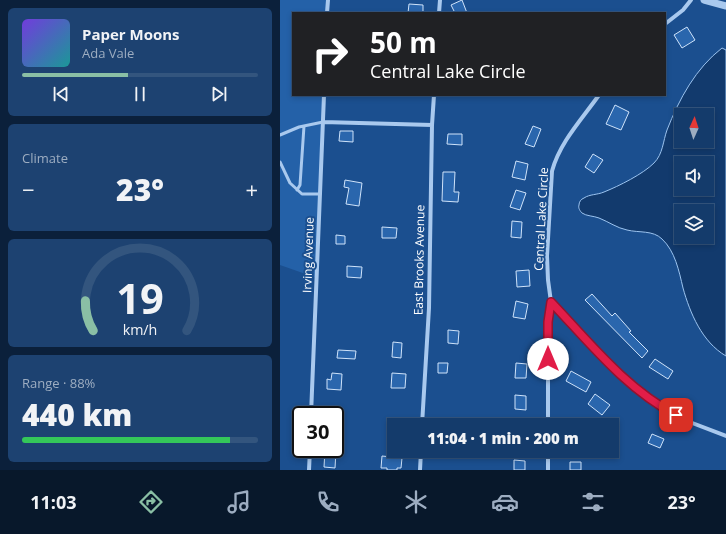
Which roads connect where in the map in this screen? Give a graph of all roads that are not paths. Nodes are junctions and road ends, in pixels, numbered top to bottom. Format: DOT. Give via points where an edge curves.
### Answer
graph roads {
  1 [pos="328,0"];
  2 [pos="440,0"];
  3 [pos="691,0"];
  4 [pos="704,0"];
  5 [pos="726,6"];
  6 [pos="328,12"];
  7 [pos="439,12"];
  8 [pos="666,23"];
  9 [pos="324,96"];
  10 [pos="434,96"];
  11 [pos="598,96"];
  12 [pos="323,122"];
  13 [pos="432,125"];
  14 [pos="304,126"];
  15 [pos="280,135"];
  16 [pos="280,162"];
  17 [pos="297,190"];
  18 [pos="320,194"];
  19 [pos="551,302"];
  20 [pos="311,406"];
  21 [pos="422,418"];
  22 [pos="548,418"];
  23 [pos="726,436"];
  24 [pos="310,458"];
  25 [pos="421,458"];
  26 [pos="548,458"];
  27 [pos="309,470"];
  28 [pos="420,470"];
  29 [pos="548,470"];
  1 -- 6 [label="street"];
  2 -- 7 [label="street"];
  3 -- 8 [label="street"];
  4 -- 5 [label="street"];
  9 -- 12 [label="street, Irving Avenue"];
  10 -- 13 [label="street, East Brooks Avenue"];
  11 -- 19 [label="street, Central Lake Circle" via="562,146 552,171 547,256"];
  12 -- 13 [label="street"];
  12 -- 14 [label="lane"];
  12 -- 18 [label="street, Irving Avenue"];
  13 -- 21 [label="street, East Brooks Avenue" via="429,308"];
  14 -- 15 [label="lane"];
  14 -- 17 [label="lane" via="300,185"];
  16 -- 17 [label="lane" via="290,183"];
  17 -- 18 [label="lane" via="302,194"];
  18 -- 20 [label="street, Irving Avenue"];
  19 -- 22 [label="street, Central Lake Circle" via="548,322"];
  19 -- 23 [label="street" via="595,351 646,396 687,421"];
  24 -- 27 [label="street"];
  25 -- 28 [label="street"];
  26 -- 29 [label="street"];
}
